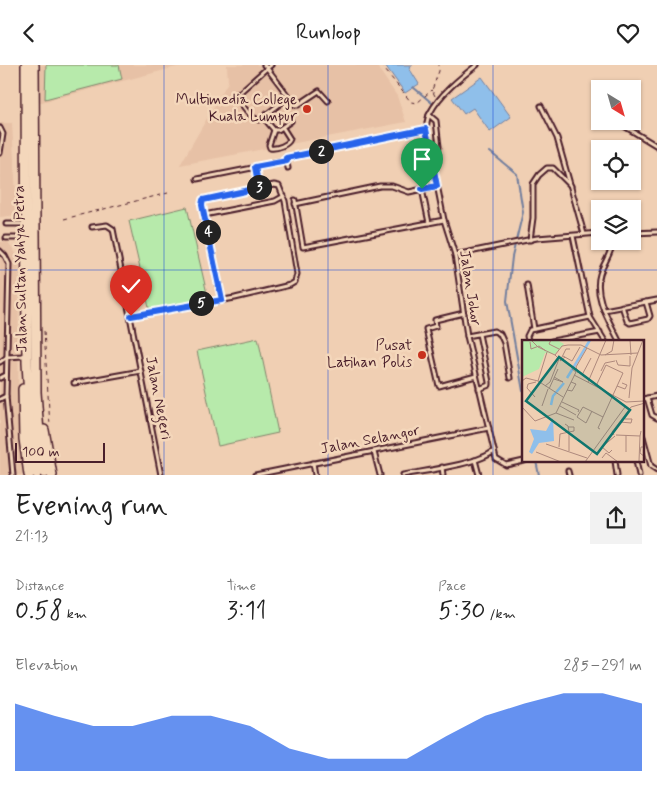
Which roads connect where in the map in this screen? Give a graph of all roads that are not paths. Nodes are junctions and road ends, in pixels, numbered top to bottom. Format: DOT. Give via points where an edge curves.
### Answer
graph roads {
  1 [pos="26,65"];
  2 [pos="34,65"];
  3 [pos="270,65"];
  4 [pos="477,65"];
  5 [pos="265,66"];
  6 [pos="289,97"];
  7 [pos="328,101"];
  8 [pos="541,106"];
  9 [pos="429,115"];
  10 [pos="263,117"];
  11 [pos="291,121"];
  12 [pos="0,128"];
  13 [pos="283,128"];
  14 [pos="426,129"];
  15 [pos="274,130"];
  16 [pos="630,130"];
  17 [pos="657,147"];
  18 [pos="430,151"];
  19 [pos="0,153"];
  20 [pos="287,159"];
  21 [pos="255,167"];
  22 [pos="288,168"];
  23 [pos="198,179"];
  24 [pos="437,186"];
  25 [pos="572,186"];
  26 [pos="259,188"];
  27 [pos="422,189"];
  28 [pos="284,196"];
  29 [pos="204,215"];
  30 [pos="444,220"];
  31 [pos="27,223"];
  32 [pos="429,223"];
  33 [pos="6,224"];
  34 [pos="92,227"];
  35 [pos="657,232"];
  36 [pos="641,233"];
  37 [pos="584,234"];
  38 [pos="591,234"];
  39 [pos="573,236"];
  40 [pos="6,238"];
  41 [pos="27,238"];
  42 [pos="530,240"];
  43 [pos="611,250"];
  44 [pos="0,251"];
  45 [pos="456,255"];
  46 [pos="526,285"];
  47 [pos="222,300"];
  48 [pos="657,300"];
  49 [pos="646,302"];
  50 [pos="622,307"];
  51 [pos="604,310"];
  52 [pos="464,313"];
  53 [pos="131,316"];
  54 [pos="590,317"];
  55 [pos="534,329"];
  56 [pos="600,332"];
  57 [pos="27,334"];
  58 [pos="479,334"];
  59 [pos="467,336"];
  60 [pos="528,340"];
  61 [pos="557,340"];
  62 [pos="604,340"];
  63 [pos="619,340"];
  64 [pos="23,356"];
  65 [pos="7,357"];
  66 [pos="0,361"];
  67 [pos="141,371"];
  68 [pos="7,374"];
  69 [pos="476,376"];
  70 [pos="0,378"];
  71 [pos="510,378"];
  72 [pos="74,383"];
  73 [pos="479,389"];
  74 [pos="657,396"];
  75 [pos="6,397"];
  76 [pos="645,398"];
  77 [pos="0,399"];
  78 [pos="657,418"];
  79 [pos="489,427"];
  80 [pos="644,441"];
  81 [pos="494,451"];
  82 [pos="374,452"];
  83 [pos="476,460"];
  84 [pos="522,461"];
  85 [pos="313,463"];
  86 [pos="442,467"];
  87 [pos="657,470"];
  88 [pos="45,474"];
  89 [pos="13,475"];
  90 [pos="29,475"];
  91 [pos="161,475"];
  92 [pos="255,475"];
  93 [pos="315,475"];
  94 [pos="380,475"];
  95 [pos="403,475"];
  96 [pos="443,475"];
  97 [pos="479,475"];
  1 -- 31 [label="main road, Jalan Sultan Yahya Petra"];
  2 -- 88 [label="main road, Jalan Sultan Yahya Petra" via="36,392"];
  3 -- 5 [label="lane"];
  4 -- 9 [label="lane" via="460,78"];
  5 -- 6 [label="lane"];
  5 -- 10 [label="lane" via="238,97 253,117 259,120"];
  6 -- 7 [label="lane" via="298,105 319,91"];
  6 -- 10 [label="lane"];
  8 -- 25 [label="lane" via="557,138"];
  9 -- 14 [label="lane"];
  9 -- 18 [label="lane" via="436,121 439,147"];
  10 -- 15 [label="lane"];
  11 -- 13 [label="lane"];
  12 -- 19 [label="lane" via="3,134"];
  13 -- 15 [label="lane"];
  13 -- 15 [label="lane" via="290,141 270,148"];
  14 -- 18 [label="lane, Jalan Johor"];
  14 -- 20 [label="lane"];
  16 -- 17 [label="lane"];
  18 -- 24 [label="lane, Jalan Johor"];
  20 -- 21 [label="lane"];
  20 -- 22 [label="lane"];
  21 -- 23 [label="lane"];
  21 -- 26 [label="lane"];
  24 -- 27 [label="lane"];
  24 -- 30 [label="lane, Jalan Johor"];
  25 -- 37 [label="lane"];
  25 -- 42 [label="lane" via="553,168 547,168 539,175 533,184"];
  26 -- 28 [label="lane" via="279,186"];
  26 -- 29 [label="lane" via="203,200"];
  27 -- 32 [label="lane"];
  27 -- 32 [label="lane" via="409,192 380,186 295,202 303,247"];
  28 -- 29 [label="lane" via="275,201"];
  28 -- 47 [label="lane" via="297,274 295,282"];
  29 -- 47 [label="lane"];
  30 -- 32 [label="lane"];
  30 -- 45 [label="lane, Jalan Johor"];
  31 -- 33 [label="lane"];
  31 -- 41 [label="main road, Jalan Sultan Yahya Petra"];
  34 -- 53 [label="lane, Jalan Negeri" via="107,225 113,229"];
  35 -- 36 [label="lane"];
  37 -- 38 [label="lane"];
  37 -- 39 [label="lane"];
  39 -- 42 [label="lane"];
  39 -- 54 [label="lane"];
  40 -- 41 [label="lane"];
  41 -- 57 [label="main road, Jalan Sultan Yahya Petra"];
  42 -- 45 [label="lane"];
  43 -- 51 [label="lane" via="598,285"];
  44 -- 65 [label="lane" via="9,264"];
  45 -- 52 [label="lane, Jalan Johor"];
  46 -- 55 [label="lane"];
  47 -- 53 [label="lane"];
  48 -- 49 [label="lane"];
  49 -- 50 [label="lane"];
  49 -- 50 [label="lane" via="648,319 630,323"];
  50 -- 51 [label="lane"];
  51 -- 63 [label="lane"];
  52 -- 59 [label="lane, Jalan Johor"];
  52 -- 69 [label="lane" via="435,320 436,326 426,329 439,385"];
  53 -- 67 [label="lane, Jalan Negeri"];
  54 -- 55 [label="lane"];
  54 -- 56 [label="lane"];
  55 -- 60 [label="lane" via="530,330"];
  56 -- 61 [label="lane"];
  56 -- 62 [label="lane"];
  57 -- 64 [label="main road"];
  57 -- 88 [label="main road, Jalan Sultan Yahya Petra" via="32,447"];
  58 -- 59 [label="lane"];
  58 -- 71 [label="lane" via="494,331 500,334"];
  58 -- 73 [label="lane" via="489,382"];
  59 -- 69 [label="lane, Jalan Johor"];
  64 -- 65 [label="lane"];
  64 -- 90 [label="main road" via="24,439"];
  65 -- 66 [label="lane"];
  65 -- 68 [label="lane"];
  67 -- 72 [label="lane"];
  67 -- 91 [label="lane, Jalan Negeri"];
  68 -- 70 [label="lane"];
  68 -- 75 [label="lane"];
  69 -- 73 [label="lane, Jalan Johor"];
  73 -- 79 [label="lane, Jalan Johor"];
  74 -- 76 [label="lane"];
  75 -- 77 [label="lane"];
  75 -- 89 [label="lane"];
  76 -- 78 [label="lane" via="652,415"];
  79 -- 81 [label="lane, Jalan Johor"];
  79 -- 82 [label="lane, Jalan Selangor"];
  80 -- 87 [label="lane" via="651,466"];
  81 -- 83 [label="lane"];
  81 -- 84 [label="lane" via="502,464"];
  82 -- 85 [label="lane, Jalan Selangor"];
  82 -- 94 [label="lane"];
  83 -- 86 [label="lane"];
  83 -- 97 [label="lane"];
  85 -- 92 [label="lane, Jalan Selangor"];
  85 -- 93 [label="lane"];
  86 -- 95 [label="lane"];
  86 -- 96 [label="lane"];
}
